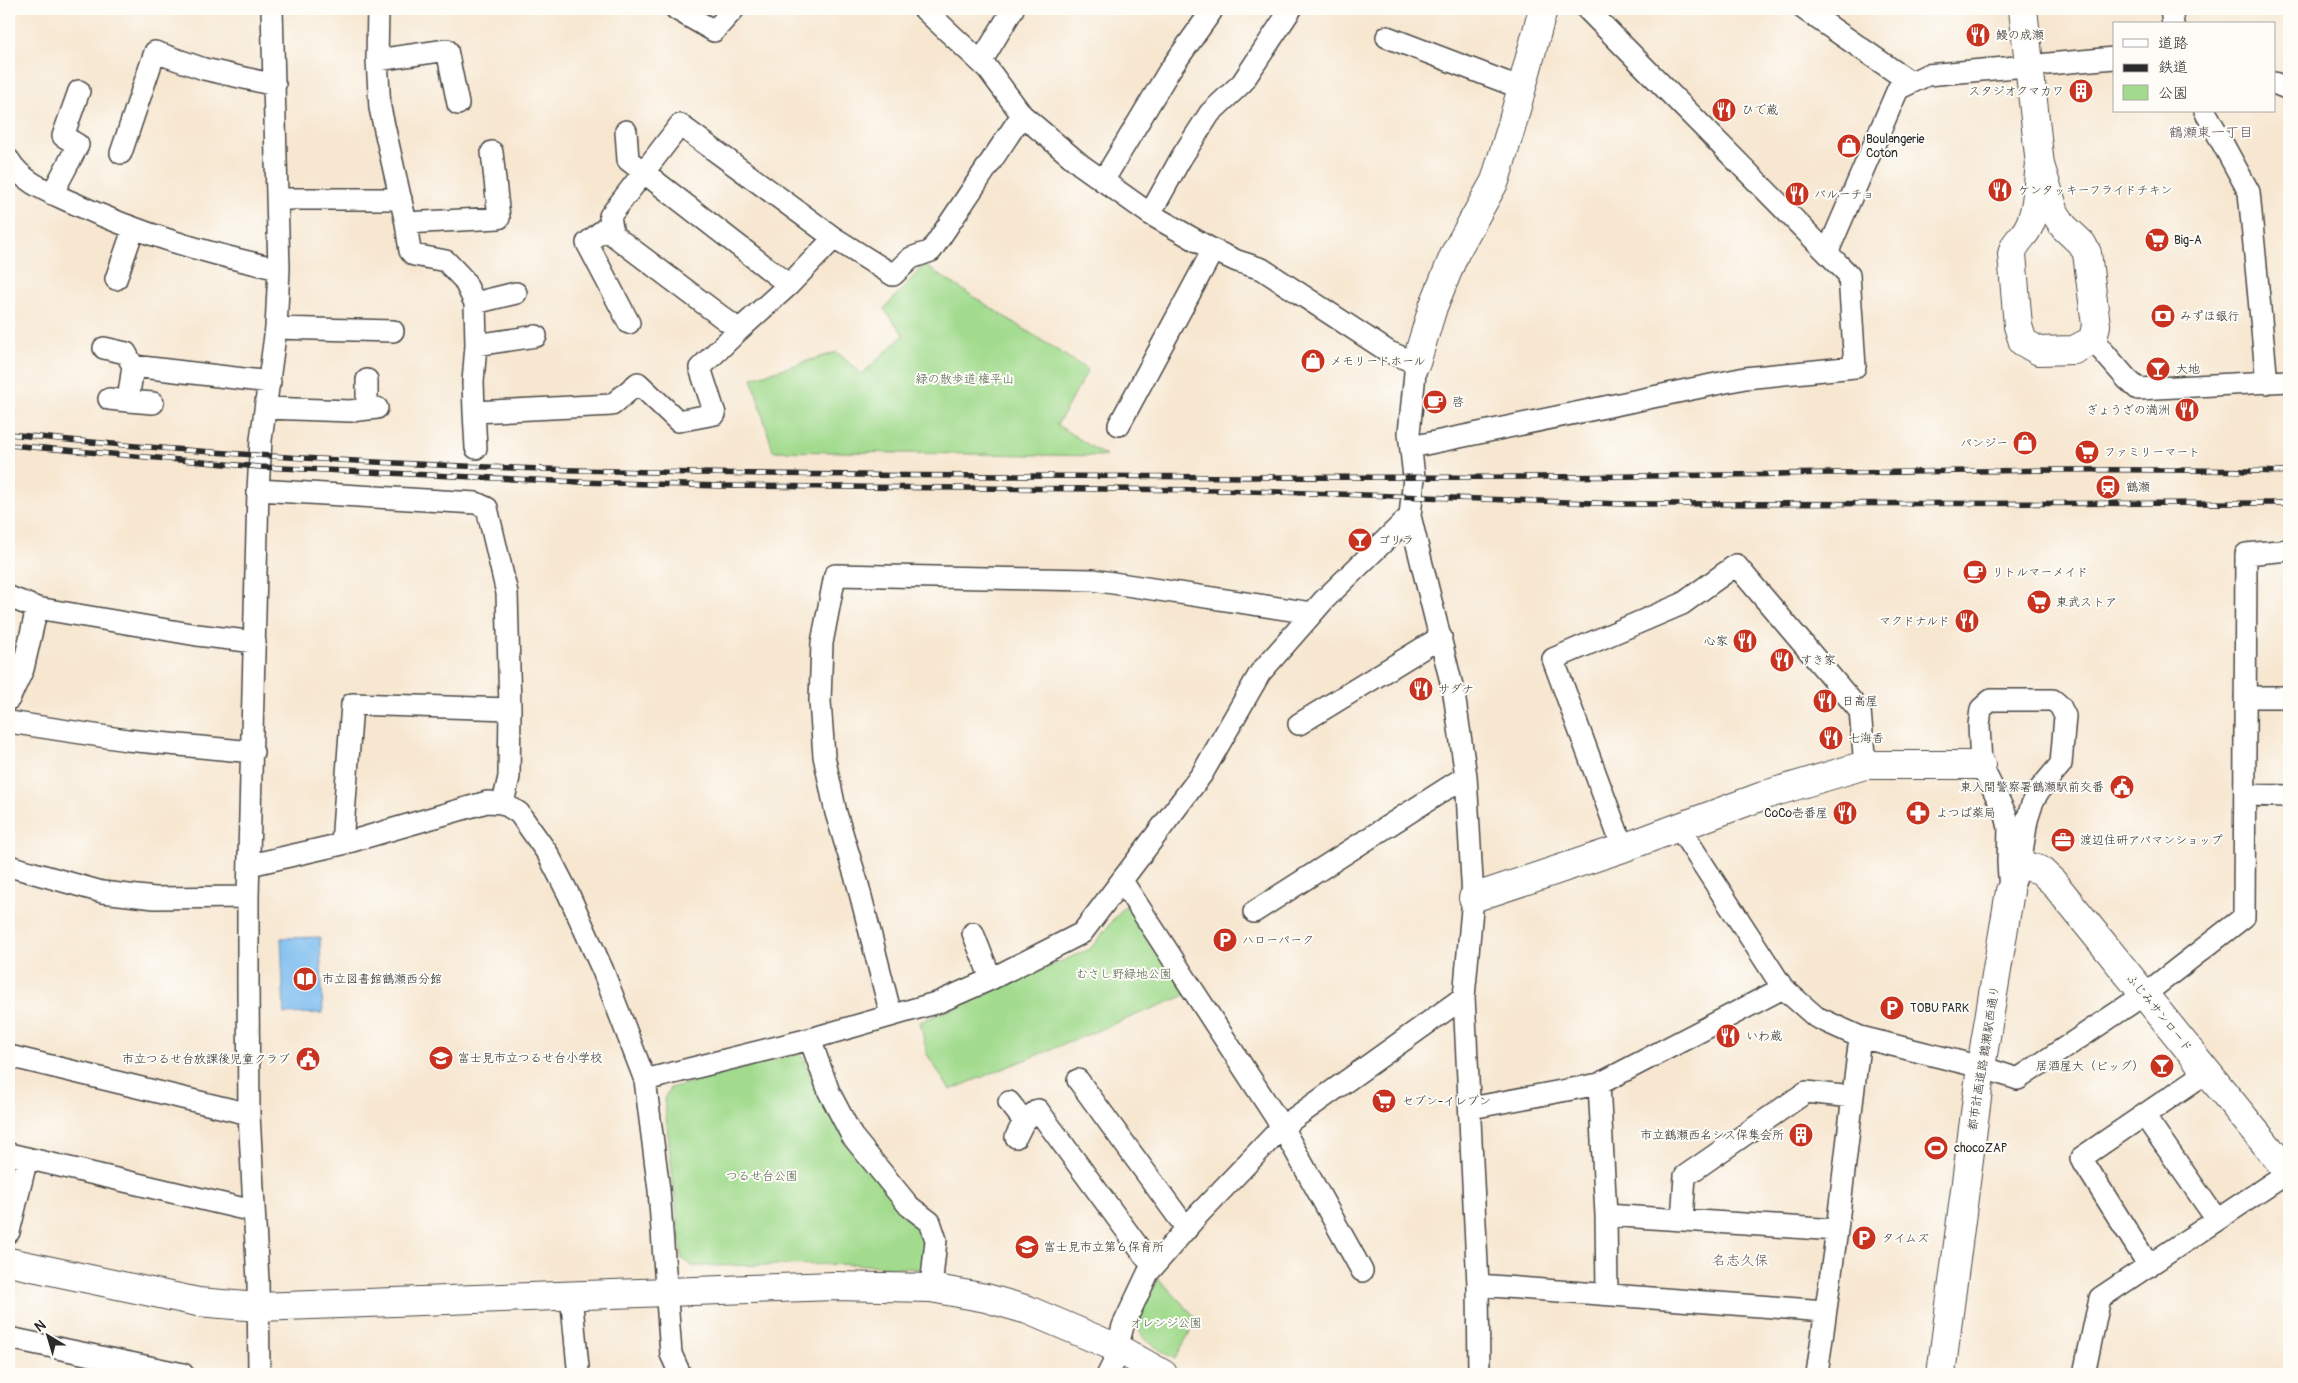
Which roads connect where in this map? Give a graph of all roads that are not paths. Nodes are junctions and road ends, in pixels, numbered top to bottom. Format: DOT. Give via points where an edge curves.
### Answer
graph roads {
  1 [pos="272,9"];
  2 [pos="378,9"];
  3 [pos="676,9"];
  4 [pos="734,9"];
  5 [pos="924,9"];
  6 [pos="1013,9"];
  7 [pos="1291,9"];
  8 [pos="1542,9"];
  9 [pos="1587,9"];
  10 [pos="1804,9"];
  11 [pos="2023,9"];
  12 [pos="2171,9"];
  13 [pos="1211,12"];
  14 [pos="2173,22"];
  15 [pos="1387,37"];
  16 [pos="2113,58"];
  17 [pos="377,60"];
  18 [pos="981,62"];
  19 [pos="2029,65"];
  20 [pos="1910,82"];
  21 [pos="2276,84"];
  22 [pos="276,85"];
  23 [pos="1521,88"];
  24 [pos="2289,88"];
  25 [pos="79,91"];
  26 [pos="458,104"];
  27 [pos="2206,112"];
  28 [pos="1022,115"];
  29 [pos="626,131"];
  30 [pos="492,152"];
  31 [pos="122,153"];
  32 [pos="9,160"];
  33 [pos="2040,165"];
  34 [pos="643,172"];
  35 [pos="1103,181"];
  36 [pos="52,194"];
  37 [pos="279,199"];
  38 [pos="400,199"];
  39 [pos="1150,214"];
  40 [pos="406,223"];
  41 [pos="612,224"];
  42 [pos="133,230"];
  43 [pos="834,238"];
  44 [pos="1213,250"];
  45 [pos="1828,251"];
  46 [pos="279,269"];
  47 [pos="116,279"];
  48 [pos="789,285"];
  49 [pos="516,293"];
  50 [pos="476,303"];
  51 [pos="629,323"];
  52 [pos="276,328"];
  53 [pos="739,330"];
  54 [pos="393,331"];
  55 [pos="536,336"];
  56 [pos="2093,340"];
  57 [pos="476,345"];
  58 [pos="104,348"];
  59 [pos="1416,363"];
  60 [pos="133,366"];
  61 [pos="367,380"];
  62 [pos="2289,381"];
  63 [pos="270,382"];
  64 [pos="2268,383"];
  65 [pos="153,403"];
  66 [pos="266,408"];
  67 [pos="474,412"];
  68 [pos="1120,425"];
  69 [pos="1411,447"];
  70 [pos="476,448"];
  71 [pos="258,490"];
  72 [pos="1410,516"];
  73 [pos="2289,550"];
  74 [pos="9,597"];
  75 [pos="37,608"];
  76 [pos="1312,613"];
  77 [pos="1441,637"];
  78 [pos="255,642"];
  79 [pos="2246,697"];
  80 [pos="2289,697"];
  81 [pos="9,700"];
  82 [pos="510,709"];
  83 [pos="9,722"];
  84 [pos="1299,724"];
  85 [pos="253,752"];
  86 [pos="1865,765"];
  87 [pos="1981,765"];
  88 [pos="1466,776"];
  89 [pos="2245,795"];
  90 [pos="2289,796"];
  91 [pos="503,803"];
  92 [pos="1678,826"];
  93 [pos="342,844"];
  94 [pos="1624,848"];
  95 [pos="2020,864"];
  96 [pos="250,865"];
  97 [pos="9,866"];
  98 [pos="1122,881"];
  99 [pos="2010,891"];
  100 [pos="248,897"];
  101 [pos="1474,898"];
  102 [pos="1254,912"];
  103 [pos="972,933"];
  104 [pos="991,979"];
  105 [pos="1783,988"];
  106 [pos="2145,994"];
  107 [pos="1464,997"];
  108 [pos="891,1015"];
  109 [pos="1860,1037"];
  110 [pos="810,1039"];
  111 [pos="9,1056"];
  112 [pos="1982,1067"];
  113 [pos="2207,1072"];
  114 [pos="645,1080"];
  115 [pos="1078,1080"];
  116 [pos="1599,1084"];
  117 [pos="1852,1097"];
  118 [pos="1009,1102"];
  119 [pos="1471,1108"];
  120 [pos="249,1114"];
  121 [pos="2144,1115"];
  122 [pos="1282,1127"];
  123 [pos="18,1156"];
  124 [pos="2289,1173"];
  125 [pos="253,1211"];
  126 [pos="1606,1215"];
  127 [pos="1682,1220"];
  128 [pos="2217,1220"];
  129 [pos="1187,1229"];
  130 [pos="1837,1230"];
  131 [pos="9,1232"];
  132 [pos="9,1262"];
  133 [pos="2149,1266"];
  134 [pos="1153,1267"];
  135 [pos="1362,1271"];
  136 [pos="1478,1285"];
  137 [pos="931,1288"];
  138 [pos="666,1292"];
  139 [pos="1607,1293"];
  140 [pos="572,1295"];
  141 [pos="258,1307"];
  142 [pos="1825,1311"];
  143 [pos="9,1338"];
  144 [pos="1117,1348"];
  145 [pos="183,1374"];
  146 [pos="259,1374"];
  147 [pos="577,1374"];
  148 [pos="680,1374"];
  149 [pos="1108,1374"];
  150 [pos="1163,1374"];
  151 [pos="1479,1374"];
  152 [pos="1817,1374"];
  153 [pos="1941,1374"];
  154 [pos="2084,1374"];
  1 -- 22 [label="street"];
  2 -- 17 [label="street"];
  3 -- 4 [label="street" via="714,31"];
  5 -- 18 [label="street"];
  6 -- 18 [label="street"];
  7 -- 39 [label="street" via="1242,83 1210,114"];
  8 -- 23 [label="street"];
  9 -- 45 [label="street"];
  10 -- 20 [label="street"];
  11 -- 19 [label="street"];
  12 -- 14 [label="street"];
  13 -- 35 [label="street" via="1169,71"];
  15 -- 23 [label="street"];
  16 -- 19 [label="street"];
  17 -- 26 [label="street" via="447,50"];
  17 -- 38 [label="street" via="380,108"];
  18 -- 28 [label="street"];
  19 -- 20 [label="street" via="1927,75"];
  19 -- 33 [label="street"];
  20 -- 45 [label="street" via="1898,89"];
  21 -- 24 [label="street"];
  22 -- 31 [label="street" via="204,69 156,52"];
  22 -- 37 [label="street"];
  23 -- 59 [label="street" via="1495,180 1455,253"];
  25 -- 36 [label="street" via="62,136 78,145"];
  27 -- 64 [label="street" via="2249,192"];
  28 -- 35 [label="street"];
  28 -- 43 [label="street" via="932,251 911,258 893,274"];
  29 -- 34 [label="street" via="628,160"];
  30 -- 40 [label="street" via="499,218"];
  32 -- 36 [label="street" via="13,168"];
  33 -- 56 [label="street" via="2055,213 2087,253 2096,325"];
  33 -- 56 [label="street" via="2034,212 2029,227 2013,246 2012,254 2020,336 2029,347 2039,351 2074,350"];
  34 -- 41 [label="street" via="610,216"];
  34 -- 43 [label="street" via="680,125"];
  34 -- 48 [label="street"];
  35 -- 39 [label="street"];
  36 -- 42 [label="street"];
  37 -- 38 [label="street"];
  37 -- 46 [label="street"];
  38 -- 40 [label="street"];
  39 -- 44 [label="street"];
  40 -- 50 [label="street" via="410,251 414,255 446,261 464,280"];
  41 -- 51 [label="street" via="588,243"];
  41 -- 53 [label="street" via="613,235"];
  42 -- 46 [label="street" via="212,254"];
  42 -- 47 [label="street"];
  43 -- 48 [label="street"];
  44 -- 59 [label="street" via="1262,269 1389,352"];
  44 -- 68 [label="street"];
  45 -- 69 [label="street" via="1850,275 1855,367 1745,378"];
  46 -- 52 [label="street"];
  48 -- 53 [label="street"];
  49 -- 50 [label="street"];
  50 -- 57 [label="street"];
  52 -- 54 [label="street"];
  52 -- 63 [label="street"];
  53 -- 67 [label="street" via="700,368 715,414 678,421 638,383 612,405"];
  55 -- 57 [label="street"];
  56 -- 64 [label="street" via="2138,388"];
  57 -- 67 [label="street"];
  58 -- 60 [label="street" via="126,353"];
  59 -- 69 [label="street" via="1409,433"];
  60 -- 63 [label="street"];
  60 -- 65 [label="street" via="118,400"];
  61 -- 66 [label="street" via="372,409"];
  62 -- 64 [label="street"];
  63 -- 66 [label="street"];
  66 -- 71 [label="street"];
  67 -- 70 [label="street"];
  69 -- 72 [label="street" via="1414,498"];
  71 -- 78 [label="street"];
  71 -- 82 [label="street" via="476,503 487,508 507,593"];
  72 -- 76 [label="street"];
  72 -- 77 [label="street"];
  73 -- 79 [label="street" via="2246,554"];
  74 -- 75 [label="street"];
  75 -- 78 [label="street"];
  75 -- 81 [label="street" via="23,669"];
  76 -- 98 [label="street" via="1260,673 1202,774"];
  76 -- 108 [label="street" via="1093,580 835,575 822,643 820,701 824,756"];
  77 -- 84 [label="street"];
  77 -- 88 [label="street" via="1454,694"];
  78 -- 85 [label="street"];
  79 -- 80 [label="street"];
  79 -- 89 [label="street"];
  82 -- 91 [label="street" via="509,777"];
  82 -- 93 [label="street" via="352,704"];
  83 -- 85 [label="street" via="127,740"];
  85 -- 96 [label="street"];
  86 -- 87 [label="street"];
  86 -- 92 [label="street" via="1768,794"];
  86 -- 94 [label="street" via="1860,711 1736,565 1682,604 1553,659"];
  87 -- 95 [label="street" via="1979,725 1985,704 1991,700 2053,700 2060,706 2064,716 2061,764 2033,801"];
  87 -- 99 [label="street" via="2010,828"];
  88 -- 101 [label="street"];
  88 -- 102 [label="street"];
  89 -- 90 [label="street"];
  89 -- 106 [label="street" via="2244,917"];
  91 -- 93 [label="street" via="487,802"];
  91 -- 114 [label="street" via="519,813 548,854 603,971"];
  92 -- 94 [label="street"];
  92 -- 105 [label="street"];
  93 -- 96 [label="street"];
  94 -- 101 [label="street"];
  95 -- 99 [label="street"];
  95 -- 106 [label="street, ふじみサンロード" via="2040,870 2053,882"];
  96 -- 100 [label="street"];
  97 -- 100 [label="street" via="102,892 155,898"];
  98 -- 104 [label="street" via="1082,933"];
  98 -- 122 [label="street"];
  99 -- 112 [label="street, 都市計画道路 鶴瀬駅西通り"];
  100 -- 120 [label="street"];
  101 -- 107 [label="street"];
  103 -- 104 [label="street"];
  104 -- 108 [label="street" via="939,1002"];
  105 -- 109 [label="street" via="1816,1017"];
  105 -- 116 [label="street"];
  106 -- 112 [label="street" via="2018,1079"];
  106 -- 113 [label="street, ふじみサンロード"];
  107 -- 119 [label="street"];
  107 -- 122 [label="street"];
  108 -- 110 [label="street"];
  109 -- 112 [label="street"];
  109 -- 117 [label="street"];
  110 -- 114 [label="street"];
  110 -- 137 [label="street" via="829,1092 852,1136 909,1206 930,1222 936,1240"];
  111 -- 120 [label="street"];
  112 -- 153 [label="street, 都市計画道路 鶴瀬駅西通り"];
  113 -- 121 [label="street"];
  113 -- 124 [label="street, ふじみサンロード"];
  114 -- 138 [label="street" via="659,1190"];
  115 -- 129 [label="street"];
  116 -- 119 [label="street"];
  116 -- 126 [label="street"];
  117 -- 127 [label="street" via="1806,1092 1685,1176"];
  117 -- 130 [label="street"];
  118 -- 134 [label="street" via="1020,1129 1038,1110"];
  119 -- 136 [label="street"];
  120 -- 125 [label="street"];
  121 -- 128 [label="street"];
  121 -- 133 [label="street" via="2080,1158"];
  122 -- 129 [label="street"];
  122 -- 135 [label="street"];
  123 -- 125 [label="street"];
  123 -- 131 [label="street"];
  124 -- 128 [label="street"];
  125 -- 141 [label="street"];
  126 -- 127 [label="street"];
  126 -- 139 [label="street"];
  127 -- 130 [label="street"];
  128 -- 133 [label="street"];
  129 -- 134 [label="street"];
  130 -- 142 [label="street"];
  132 -- 141 [label="street" via="198,1302"];
  133 -- 154 [label="street" via="2100,1298"];
  134 -- 144 [label="street" via="1129,1312"];
  136 -- 139 [label="street"];
  136 -- 151 [label="street"];
  137 -- 138 [label="street" via="834,1286"];
  137 -- 144 [label="street" via="1028,1310"];
  138 -- 140 [label="street"];
  138 -- 148 [label="street" via="671,1354"];
  139 -- 142 [label="street"];
  140 -- 141 [label="street"];
  140 -- 147 [label="street"];
  141 -- 146 [label="street"];
  142 -- 152 [label="street"];
  143 -- 145 [label="street"];
  144 -- 149 [label="street"];
  144 -- 150 [label="street"];
}
